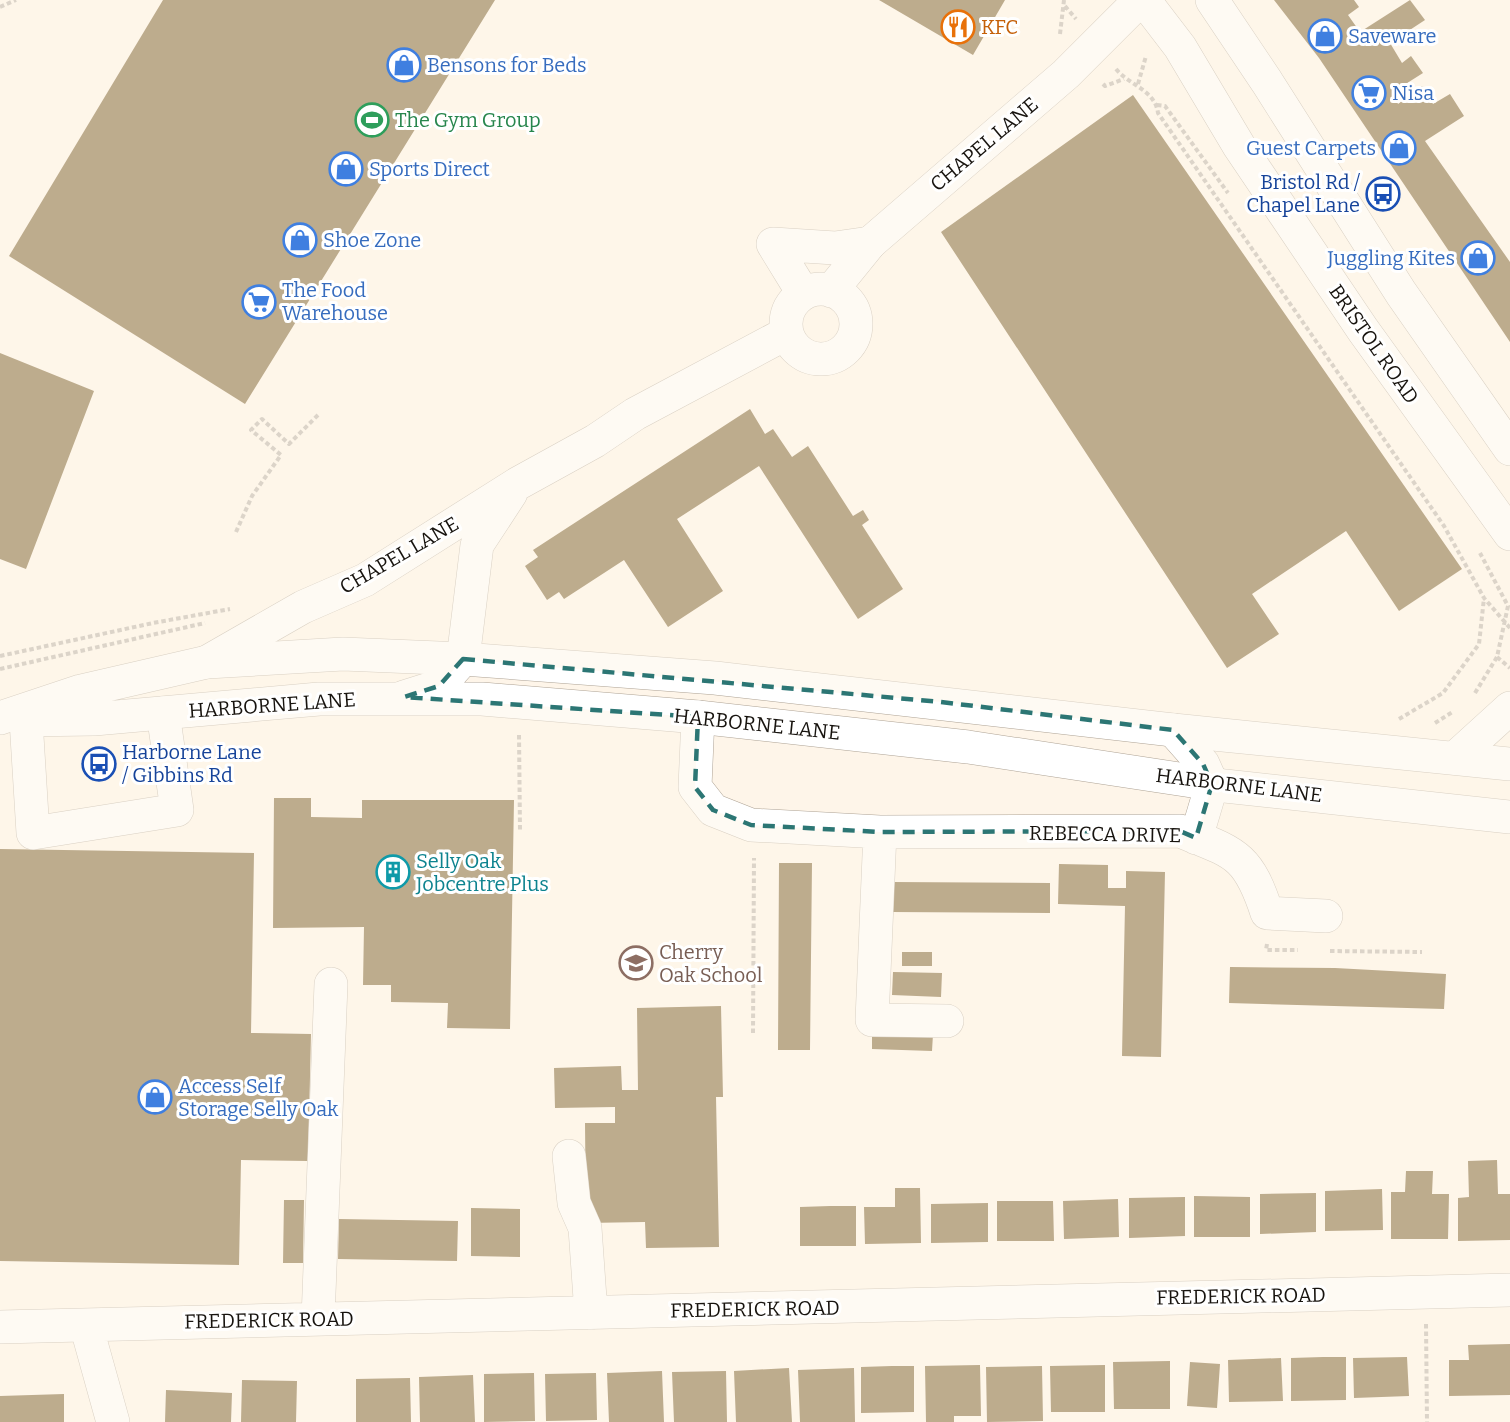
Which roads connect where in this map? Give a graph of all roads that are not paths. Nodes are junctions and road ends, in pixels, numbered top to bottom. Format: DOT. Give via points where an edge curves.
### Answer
graph roads {
  1 [pos="1142,0"];
  2 [pos="1212,0"];
  3 [pos="870,243"];
  4 [pos="817,292"];
  5 [pos="787,333"];
  6 [pos="1510,449"];
  7 [pos="517,484"];
  8 [pos="1510,534"];
  9 [pos="463,659"];
  10 [pos="207,662"];
  11 [pos="404,697"];
  12 [pos="1510,708"];
  13 [pos="163,713"];
  14 [pos="698,717"];
  15 [pos="9,720"];
  16 [pos="1173,730"];
  17 [pos="1455,758"];
  18 [pos="1510,764"];
  19 [pos="1212,784"];
  20 [pos="1510,818"];
  21 [pos="880,832"];
  22 [pos="1196,838"];
  23 [pos="1326,916"];
  24 [pos="331,984"];
  25 [pos="947,1021"];
  26 [pos="569,1156"];
  27 [pos="1510,1290"];
  28 [pos="591,1313"];
  29 [pos="318,1319"];
  30 [pos="86,1325"];
  31 [pos="0,1327"];
  32 [pos="113,1422"];
  1 -- 3 [label="main road, CHAPEL LANE" via="1066,74"];
  1 -- 8 [label="main road, BRISTOL ROAD" via="1180,47 1239,146 1363,330"];
  2 -- 6 [label="main road" via="1401,292"];
  3 -- 4 [label="main road, CHAPEL LANE"];
  3 -- 4 [label="main road" via="835,248 773,243"];
  4 -- 5 [label="main road" via="789,311"];
  4 -- 5 [label="main road" via="842,297 855,316 848,346 837,355 814,359 797,350"];
  5 -- 7 [label="main road" via="676,391"];
  7 -- 9 [label="main road, CHAPEL LANE" via="477,545"];
  7 -- 10 [label="main road, CHAPEL LANE" via="364,580 303,606"];
  9 -- 10 [label="main road, HARBORNE LANE" via="343,654"];
  9 -- 11 [label="main road" via="439,686"];
  9 -- 16 [label="main road, HARBORNE LANE" via="715,678"];
  10 -- 15 [label="main road, CHAPEL LANE" via="81,691"];
  11 -- 13 [label="main road, HARBORNE LANE" via="319,699"];
  11 -- 14 [label="main road, HARBORNE LANE" via="482,699"];
  12 -- 17 [label="main road"];
  13 -- 15 [label="main road, HARBORNE LANE"];
  13 -- 15 [label="main road" via="177,810 33,833"];
  14 -- 19 [label="main road, HARBORNE LANE" via="968,747"];
  14 -- 21 [label="main road, REBECCA DRIVE" via="695,787 713,810 751,825"];
  16 -- 17 [label="main road, HARBORNE LANE"];
  16 -- 19 [label="main road" via="1203,764"];
  17 -- 18 [label="main road, HARBORNE LANE"];
  19 -- 20 [label="main road, HARBORNE LANE"];
  19 -- 22 [label="main road"];
  21 -- 22 [label="main road, REBECCA DRIVE" via="1180,831"];
  21 -- 25 [label="main road" via="872,1020"];
  22 -- 23 [label="main road, REBECCA DRIVE" via="1242,860 1257,882 1267,914"];
  24 -- 29 [label="main road"];
  26 -- 28 [label="main road" via="574,1203 585,1228"];
  27 -- 28 [label="main road, FREDERICK ROAD"];
  28 -- 29 [label="main road, FREDERICK ROAD"];
  29 -- 30 [label="main road, FREDERICK ROAD"];
  30 -- 31 [label="main road, FREDERICK ROAD"];
  30 -- 32 [label="main road"];
}
